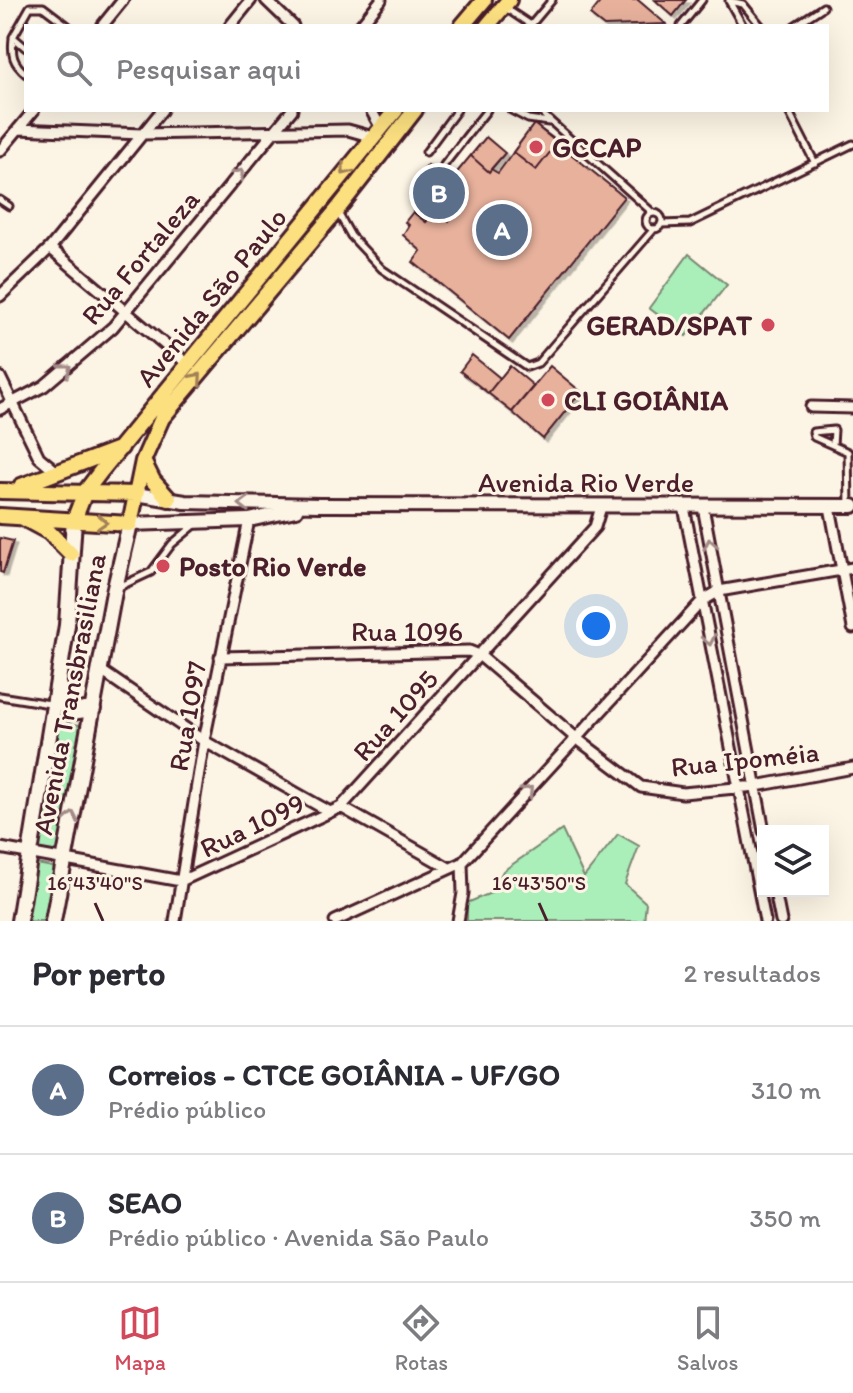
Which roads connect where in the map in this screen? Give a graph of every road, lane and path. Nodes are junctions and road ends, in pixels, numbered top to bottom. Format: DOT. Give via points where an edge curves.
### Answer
graph roads {
  1 [pos="123,0"];
  2 [pos="251,0"];
  3 [pos="266,0"];
  4 [pos="381,0"];
  5 [pos="484,0"];
  6 [pos="552,0"];
  7 [pos="702,0"];
  8 [pos="729,0"];
  9 [pos="506,3"];
  10 [pos="823,7"];
  11 [pos="65,24"];
  12 [pos="104,24"];
  13 [pos="232,24"];
  14 [pos="291,24"];
  15 [pos="362,24"];
  16 [pos="464,24"];
  17 [pos="494,24"];
  18 [pos="530,24"];
  19 [pos="532,24"];
  20 [pos="683,24"];
  21 [pos="742,24"];
  22 [pos="759,24"];
  23 [pos="797,24"];
  24 [pos="13,37"];
  25 [pos="24,46"];
  26 [pos="24,72"];
  27 [pos="32,112"];
  28 [pos="160,112"];
  29 [pos="290,112"];
  30 [pos="372,112"];
  31 [pos="406,112"];
  32 [pos="456,112"];
  33 [pos="485,112"];
  34 [pos="515,112"];
  35 [pos="535,112"];
  36 [pos="539,112"];
  37 [pos="789,112"];
  38 [pos="528,119"];
  39 [pos="550,122"];
  40 [pos="18,129"];
  41 [pos="274,131"];
  42 [pos="377,132"];
  43 [pos="142,134"];
  44 [pos="853,144"];
  45 [pos="0,151"];
  46 [pos="426,152"];
  47 [pos="815,163"];
  48 [pos="444,165"];
  49 [pos="371,166"];
  50 [pos="0,200"];
  51 [pos="9,206"];
  52 [pos="337,210"];
  53 [pos="653,213"];
  54 [pos="661,224"];
  55 [pos="654,229"];
  56 [pos="50,248"];
  57 [pos="0,296"];
  58 [pos="125,312"];
  59 [pos="189,365"];
  60 [pos="0,377"];
  61 [pos="13,403"];
  62 [pos="811,407"];
  63 [pos="853,408"];
  64 [pos="0,409"];
  65 [pos="833,445"];
  66 [pos="122,448"];
  67 [pos="143,461"];
  68 [pos="57,472"];
  69 [pos="7,490"];
  70 [pos="85,492"];
  71 [pos="136,494"];
  72 [pos="169,499"];
  73 [pos="319,505"];
  74 [pos="851,506"];
  75 [pos="601,507"];
  76 [pos="684,507"];
  77 [pos="703,507"];
  78 [pos="830,507"];
  79 [pos="8,515"];
  80 [pos="74,520"];
  81 [pos="249,520"];
  82 [pos="197,522"];
  83 [pos="130,524"];
  84 [pos="71,554"];
  85 [pos="853,568"];
  86 [pos="842,570"];
  87 [pos="114,589"];
  88 [pos="719,591"];
  89 [pos="702,601"];
  90 [pos="853,628"];
  91 [pos="479,655"];
  92 [pos="220,657"];
  93 [pos="100,670"];
  94 [pos="58,678"];
  95 [pos="0,696"];
  96 [pos="54,704"];
  97 [pos="93,709"];
  98 [pos="576,738"];
  99 [pos="204,741"];
  100 [pos="853,768"];
  101 [pos="756,786"];
  102 [pos="641,787"];
  103 [pos="737,787"];
  104 [pos="341,807"];
  105 [pos="330,812"];
  106 [pos="763,825"];
  107 [pos="0,848"];
  108 [pos="30,853"];
  109 [pos="64,858"];
  110 [pos="462,863"];
  111 [pos="449,868"];
  112 [pos="181,881"];
  113 [pos="776,897"];
  114 [pos="19,921"];
  115 [pos="53,921"];
  116 [pos="175,921"];
  117 [pos="335,921"];
  118 [pos="458,921"];
  119 [pos="765,921"];
  120 [pos="781,921"];
  1 -- 12 [label="street"];
  2 -- 13 [label="street"];
  3 -- 14 [label="street"];
  4 -- 15 [label="street"];
  5 -- 16 [label="main road"];
  6 -- 19 [label="lane"];
  7 -- 20 [label="lane"];
  8 -- 21 [label="lane"];
  8 -- 22 [label="lane" via="743,4"];
  9 -- 17 [label="main road"];
  9 -- 18 [label="lane"];
  10 -- 23 [label="lane"];
  11 -- 24 [label="lane" via="36,5 22,16"];
  24 -- 25 [label="lane"];
  24 -- 26 [label="lane" via="11,53"];
  27 -- 40 [label="street"];
  28 -- 43 [label="street"];
  29 -- 41 [label="street, Rua Fortaleza"];
  30 -- 42 [label="street"];
  31 -- 42 [label="main road, Avenida São Paulo"];
  31 -- 49 [label="main road, Avenida São Paulo"];
  32 -- 46 [label="lane"];
  33 -- 48 [label="lane"];
  34 -- 38 [label="lane"];
  35 -- 38 [label="lane"];
  36 -- 39 [label="lane"];
  37 -- 47 [label="lane"];
  38 -- 39 [label="lane"];
  39 -- 53 [label="lane"];
  40 -- 43 [label="street"];
  40 -- 45 [label="street"];
  41 -- 42 [label="street"];
  41 -- 43 [label="street"];
  58 -- 41 [label="street, Rua Fortaleza, one-way"];
  42 -- 49 [label="main road" via="383,139"];
  42 -- 59 [label="main road, Avenida São Paulo, one-way"];
  43 -- 56 [label="street"];
  44 -- 47 [label="lane"];
  47 -- 54 [label="lane" via="690,223"];
  49 -- 52 [label="main road, Avenida São Paulo"];
  50 -- 51 [label="lane"];
  52 -- 55 [label="lane" via="351,236 382,269 527,367 538,363"];
  67 -- 52 [label="main road, Avenida São Paulo, one-way" via="162,418"];
  53 -- 54 [label="lane"];
  53 -- 55 [label="lane" via="646,221"];
  54 -- 55 [label="lane"];
  56 -- 57 [label="street"];
  56 -- 58 [label="street"];
  58 -- 59 [label="street"];
  61 -- 58 [label="street, Rua Fortaleza, one-way" via="78,360"];
  59 -- 66 [label="main road, Avenida São Paulo"];
  60 -- 61 [label="street"];
  61 -- 64 [label="street, Rua Fortaleza"];
  61 -- 68 [label="street" via="39,457"];
  62 -- 63 [label="street"];
  65 -- 65 [label="lane" via="814,437 813,432 834,430"];
  65 -- 74 [label="lane" via="849,456"];
  66 -- 68 [label="main road"];
  66 -- 70 [label="main road, Avenida São Paulo"];
  67 -- 71 [label="main road, Avenida São Paulo"];
  67 -- 72 [label="main road"];
  68 -- 69 [label="main road"];
  69 -- 70 [label="main road"];
  70 -- 71 [label="main road"];
  70 -- 80 [label="main road, Avenida São Paulo"];
  71 -- 72 [label="street, Avenida Rio Verde"];
  71 -- 83 [label="main road, Avenida São Paulo"];
  73 -- 72 [label="street, Avenida Rio Verde, one-way"];
  73 -- 75 [label="street, Avenida Rio Verde"];
  73 -- 81 [label="street, Avenida Rio Verde"];
  74 -- 78 [label="street, Avenida Rio Verde"];
  75 -- 76 [label="street, Avenida Rio Verde"];
  75 -- 91 [label="street, Rua 1095" via="595,527"];
  76 -- 77 [label="street, Avenida Rio Verde"];
  76 -- 89 [label="street"];
  77 -- 78 [label="street, Avenida Rio Verde"];
  88 -- 77 [label="street, one-way"];
  78 -- 86 [label="street"];
  79 -- 80 [label="main road"];
  79 -- 84 [label="main road" via="49,532"];
  80 -- 83 [label="main road, one-way"];
  80 -- 84 [label="main road, Avenida Transbrasiliana"];
  81 -- 82 [label="street, Avenida Rio Verde"];
  81 -- 92 [label="street, Rua 1097"];
  82 -- 83 [label="street, Avenida Rio Verde"];
  82 -- 87 [label="lane" via="151,572"];
  83 -- 87 [label="main road, Avenida Transbrasiliana"];
  84 -- 94 [label="main road, Avenida Transbrasiliana" via="71,599"];
  85 -- 86 [label="street"];
  86 -- 88 [label="street"];
  86 -- 90 [label="street"];
  87 -- 93 [label="main road, Avenida Transbrasiliana"];
  88 -- 89 [label="street"];
  88 -- 101 [label="street"];
  89 -- 98 [label="street"];
  89 -- 103 [label="street, one-way"];
  91 -- 92 [label="street, Rua 1096" via="455,649"];
  91 -- 98 [label="street, Rua 1096"];
  91 -- 104 [label="street, Rua 1095"];
  92 -- 99 [label="street, Rua 1097"];
  93 -- 97 [label="main road, Avenida Transbrasiliana"];
  93 -- 99 [label="street"];
  94 -- 96 [label="main road, Avenida Transbrasiliana"];
  94 -- 97 [label="main road" via="66,709 77,714"];
  95 -- 96 [label="lane"];
  96 -- 108 [label="main road, Avenida Transbrasiliana"];
  109 -- 97 [label="main road, Avenida Transbrasiliana, one-way"];
  98 -- 102 [label="street, Rua 1096"];
  110 -- 98 [label="street, one-way"];
  99 -- 105 [label="street"];
  99 -- 112 [label="street, Rua 1097"];
  100 -- 101 [label="street, Rua Ipoméia"];
  101 -- 103 [label="street, Rua Ipoméia"];
  101 -- 106 [label="street"];
  102 -- 103 [label="street, Rua Ipoméia" via="683,793"];
  103 -- 119 [label="street"];
  104 -- 105 [label="street, Rua 1099"];
  104 -- 111 [label="street"];
  105 -- 112 [label="street, Rua 1099"];
  107 -- 108 [label="street"];
  108 -- 109 [label="street"];
  108 -- 114 [label="main road, Avenida Transbrasiliana"];
  109 -- 112 [label="street"];
  109 -- 115 [label="main road, Avenida Transbrasiliana"];
  110 -- 111 [label="street"];
  110 -- 118 [label="street"];
  111 -- 117 [label="street"];
  112 -- 116 [label="street, Rua 1097"];
  113 -- 120 [label="street"];
}
